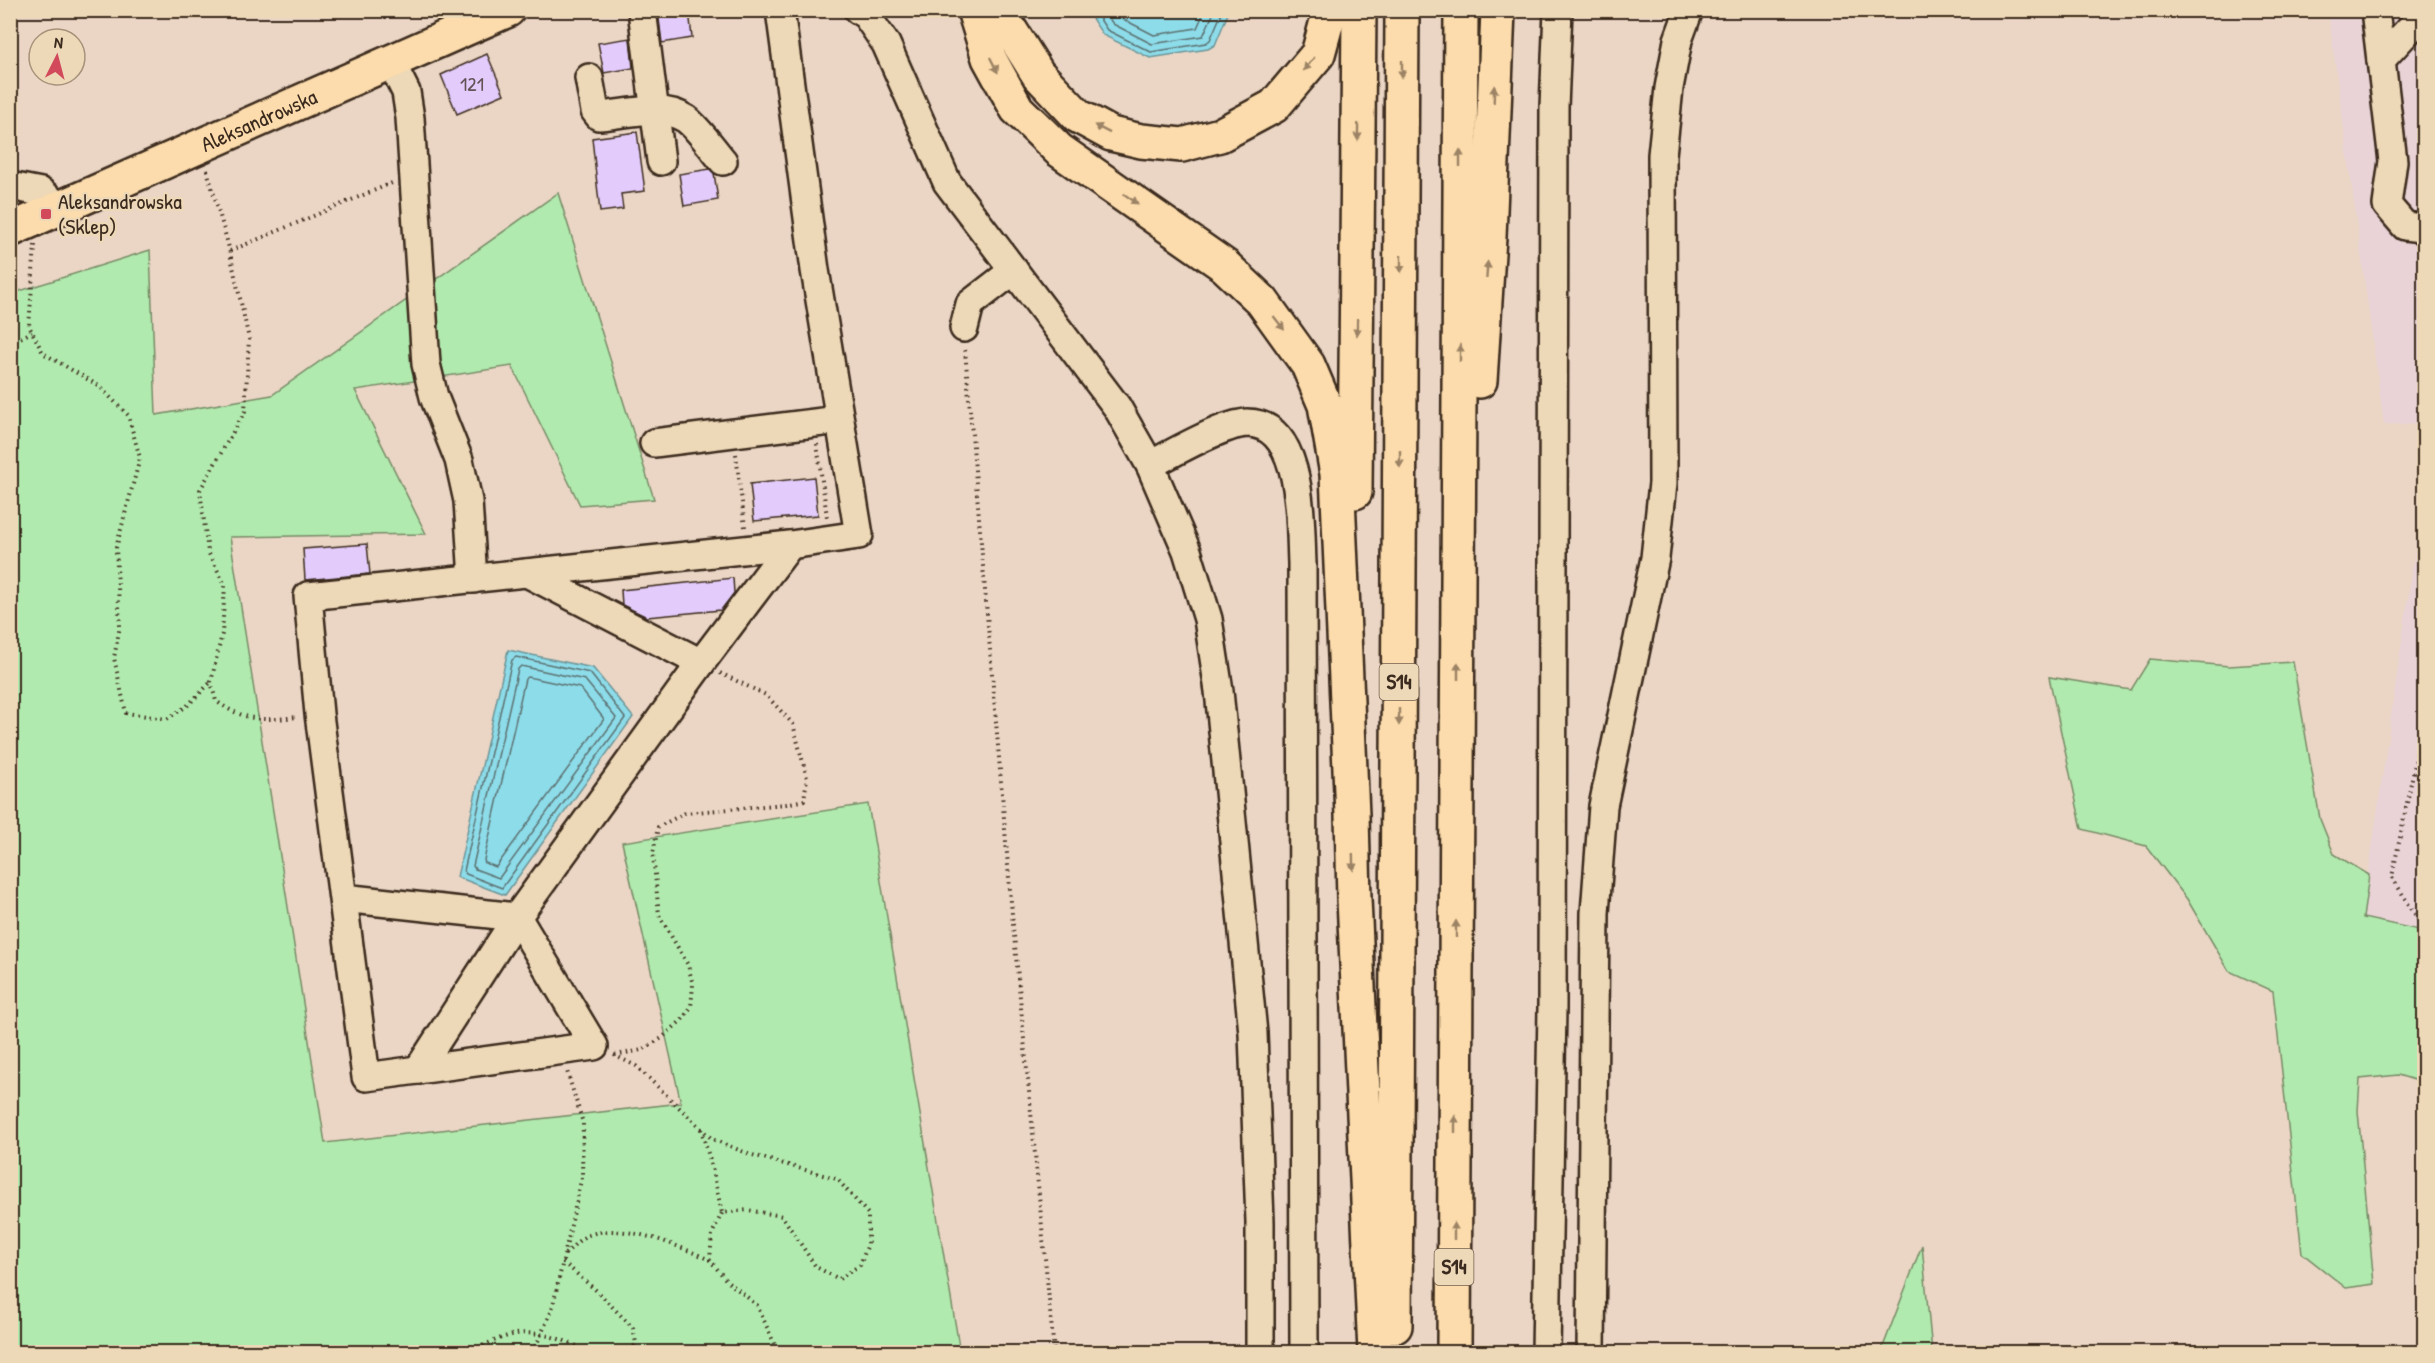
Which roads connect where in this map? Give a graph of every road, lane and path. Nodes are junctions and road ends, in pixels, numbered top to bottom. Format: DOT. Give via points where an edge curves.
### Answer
graph roads {
  1 [pos="508,10"];
  2 [pos="642,10"];
  3 [pos="780,10"];
  4 [pos="858,10"];
  5 [pos="974,10"];
  6 [pos="1001,10"];
  7 [pos="1330,10"];
  8 [pos="1359,10"];
  9 [pos="1402,10"];
  10 [pos="1461,10"];
  11 [pos="1498,10"];
  12 [pos="1558,10"];
  13 [pos="1689,10"];
  14 [pos="2375,10"];
  15 [pos="2424,17"];
  16 [pos="2381,60"];
  17 [pos="392,62"];
  18 [pos="589,78"];
  19 [pos="655,111"];
  20 [pos="200,146"];
  21 [pos="661,161"];
  22 [pos="723,161"];
  23 [pos="414,173"];
  24 [pos="10,186"];
  25 [pos="36,218"];
  26 [pos="2421,228"];
  27 [pos="230,251"];
  28 [pos="1014,270"];
  29 [pos="964,328"];
  30 [pos="32,332"];
  31 [pos="10,343"];
  32 [pos="827,421"];
  33 [pos="734,433"];
  34 [pos="654,443"];
  35 [pos="1150,465"];
  36 [pos="829,540"];
  37 [pos="790,545"];
  38 [pos="747,550"];
  39 [pos="527,573"];
  40 [pos="473,579"];
  41 [pos="1458,601"];
  42 [pos="701,663"];
  43 [pos="212,682"];
  44 [pos="319,714"];
  45 [pos="2424,718"];
  46 [pos="1352,815"];
  47 [pos="343,898"];
  48 [pos="517,917"];
  49 [pos="2424,923"];
  50 [pos="561,1050"];
  51 [pos="604,1051"];
  52 [pos="418,1070"];
  53 [pos="700,1128"];
  54 [pos="722,1213"];
  55 [pos="565,1254"];
  56 [pos="710,1260"];
  57 [pos="563,1262"];
  58 [pos="541,1335"];
  59 [pos="466,1353"];
  60 [pos="533,1353"];
  61 [pos="589,1353"];
  62 [pos="631,1353"];
  63 [pos="778,1353"];
  64 [pos="1054,1353"];
  65 [pos="1260,1353"];
  66 [pos="1304,1353"];
  67 [pos="1375,1353"];
  68 [pos="1395,1353"];
  69 [pos="1454,1353"];
  70 [pos="1546,1353"];
  71 [pos="1591,1353"];
  1 -- 17 [label="main road, Aleksandrowska"];
  2 -- 19 [label="street"];
  3 -- 32 [label="street" via="808,226"];
  4 -- 28 [label="street" via="886,44 947,183"];
  5 -- 46 [label="main road, one-way" via="990,58 1017,109 1059,150 1225,266 1262,301 1308,365 1325,405 1337,474"];
  7 -- 6 [label="main road, one-way" via="1318,54 1274,106 1220,135 1182,145 1112,134 1078,116 1038,74"];
  8 -- 46 [label="main road, one-way"];
  9 -- 68 [label="main road, S14, one-way"];
  41 -- 10 [label="main road, S14, one-way"];
  41 -- 11 [label="main road, one-way" via="1481,360"];
  12 -- 70 [label="street" via="1554,107 1552,1008"];
  13 -- 71 [label="street" via="1670,79 1662,155 1662,494 1655,558 1603,806 1595,913"];
  14 -- 16 [label="street"];
  15 -- 16 [label="street"];
  16 -- 26 [label="street" via="2392,161 2387,205 2405,226"];
  17 -- 20 [label="main road, Aleksandrowska"];
  17 -- 23 [label="street" via="406,92"];
  18 -- 19 [label="street" via="599,116"];
  19 -- 21 [label="street"];
  19 -- 22 [label="street" via="686,119"];
  20 -- 25 [label="main road, Aleksandrowska"];
  20 -- 27 [label="path"];
  23 -- 27 [label="path"];
  23 -- 40 [label="street" via="426,364 434,397 459,460 468,501"];
  24 -- 25 [label="street" via="40,192"];
  25 -- 30 [label="path" via="28,326"];
  27 -- 43 [label="path" via="249,339 245,411 200,490 207,552 225,585 222,634"];
  28 -- 29 [label="street" via="970,304"];
  28 -- 35 [label="street" via="1117,407"];
  29 -- 64 [label="path" via="1012,914"];
  30 -- 31 [label="path"];
  30 -- 43 [label="path" via="43,353 99,386 128,415 136,437 140,458 116,548 120,626 114,658 126,713 167,719"];
  32 -- 33 [label="street"];
  32 -- 36 [label="path"];
  32 -- 36 [label="street" via="859,535"];
  33 -- 34 [label="street"];
  33 -- 38 [label="path"];
  35 -- 65 [label="street" via="1191,562 1208,619 1219,691 1254,1033"];
  35 -- 66 [label="street" via="1182,447 1245,423 1263,425 1282,440 1292,461 1302,563"];
  36 -- 37 [label="street"];
  37 -- 38 [label="street"];
  37 -- 42 [label="street"];
  38 -- 39 [label="street"];
  39 -- 40 [label="street"];
  39 -- 42 [label="street"];
  40 -- 44 [label="street" via="308,596"];
  69 -- 41 [label="main road, S14, one-way"];
  42 -- 48 [label="street"];
  42 -- 51 [label="path" via="766,695 794,724 807,778 804,800 685,813 658,827 653,854 659,915 688,966 693,985 691,1007 662,1038 642,1050"];
  43 -- 44 [label="path" via="216,701 234,714 267,720"];
  44 -- 47 [label="street"];
  45 -- 49 [label="path" via="2392,878"];
  46 -- 67 [label="main road, one-way"];
  47 -- 48 [label="street"];
  47 -- 52 [label="street" via="366,1077"];
  48 -- 51 [label="street"];
  48 -- 52 [label="street"];
  50 -- 51 [label="street"];
  50 -- 52 [label="street"];
  50 -- 55 [label="path" via="583,1123 582,1176"];
  51 -- 53 [label="path" via="636,1066"];
  53 -- 54 [label="path"];
  53 -- 54 [label="path" via="712,1139 749,1154 837,1179 868,1214 868,1244 860,1264 839,1279 816,1267 782,1216 748,1210"];
  54 -- 56 [label="path" via="712,1234"];
  55 -- 56 [label="path" via="584,1237 610,1231 655,1237"];
  55 -- 57 [label="path"];
  56 -- 63 [label="path" via="727,1281 757,1305"];
  57 -- 58 [label="path" via="552,1310"];
  57 -- 62 [label="path" via="633,1328 636,1343"];
  58 -- 59 [label="path" via="515,1334"];
  58 -- 60 [label="path"];
  58 -- 61 [label="path" via="571,1343"];
}
